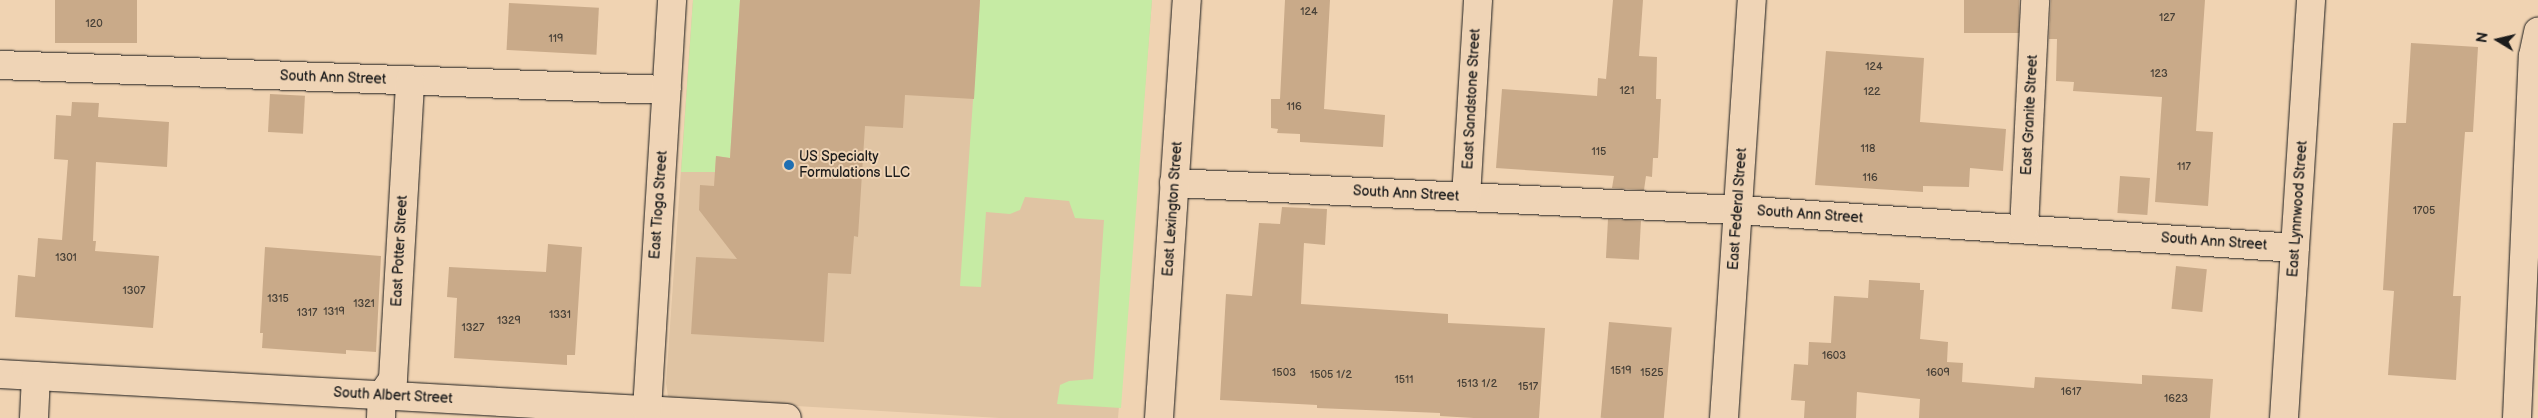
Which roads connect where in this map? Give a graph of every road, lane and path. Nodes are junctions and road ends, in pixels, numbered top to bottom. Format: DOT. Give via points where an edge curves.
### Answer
graph roads {
  1 [pos="672,0"];
  2 [pos="1186,0"];
  3 [pos="1478,0"];
  4 [pos="1752,0"];
  5 [pos="2035,0"];
  6 [pos="2311,0"];
  7 [pos="2538,32"];
  8 [pos="0,65"];
  9 [pos="410,80"];
  10 [pos="667,90"];
  11 [pos="1174,183"];
  12 [pos="1466,197"];
  13 [pos="1738,210"];
  14 [pos="2024,229"];
  15 [pos="2295,248"];
  16 [pos="0,374"];
  17 [pos="36,376"];
  18 [pos="381,407"];
  19 [pos="647,410"];
  20 [pos="617,413"];
  21 [pos="34,418"];
  22 [pos="787,418"];
  23 [pos="1159,418"];
  24 [pos="1724,418"];
  25 [pos="2284,418"];
  26 [pos="2517,418"];
  1 -- 10 [label="street, East Tioga Street"];
  2 -- 11 [label="street, East Lexington Street"];
  3 -- 12 [label="street, East Sandstone Street"];
  4 -- 13 [label="street, East Federal Street"];
  5 -- 14 [label="street, East Granite Street"];
  6 -- 15 [label="street, East Lynnwood Street"];
  7 -- 26 [label="street" via="2533,56"];
  8 -- 9 [label="street, South Ann Street"];
  9 -- 10 [label="street, South Ann Street"];
  9 -- 18 [label="street, East Potter Street" via="393,379"];
  10 -- 19 [label="street, East Tioga Street"];
  11 -- 12 [label="street, South Ann Street"];
  11 -- 23 [label="street, East Lexington Street"];
  12 -- 13 [label="street, South Ann Street"];
  13 -- 14 [label="street, South Ann Street"];
  13 -- 24 [label="street, East Federal Street"];
  14 -- 15 [label="street, South Ann Street"];
  15 -- 25 [label="street, East Lynnwood Street"];
  16 -- 17 [label="street, South Albert Street"];
  17 -- 18 [label="street, South Albert Street"];
  17 -- 21 [label="street"];
  18 -- 20 [label="street, South Albert Street"];
  19 -- 20 [label="street, South Albert Street"];
  19 -- 22 [label="street, South Albert Street"];
}
